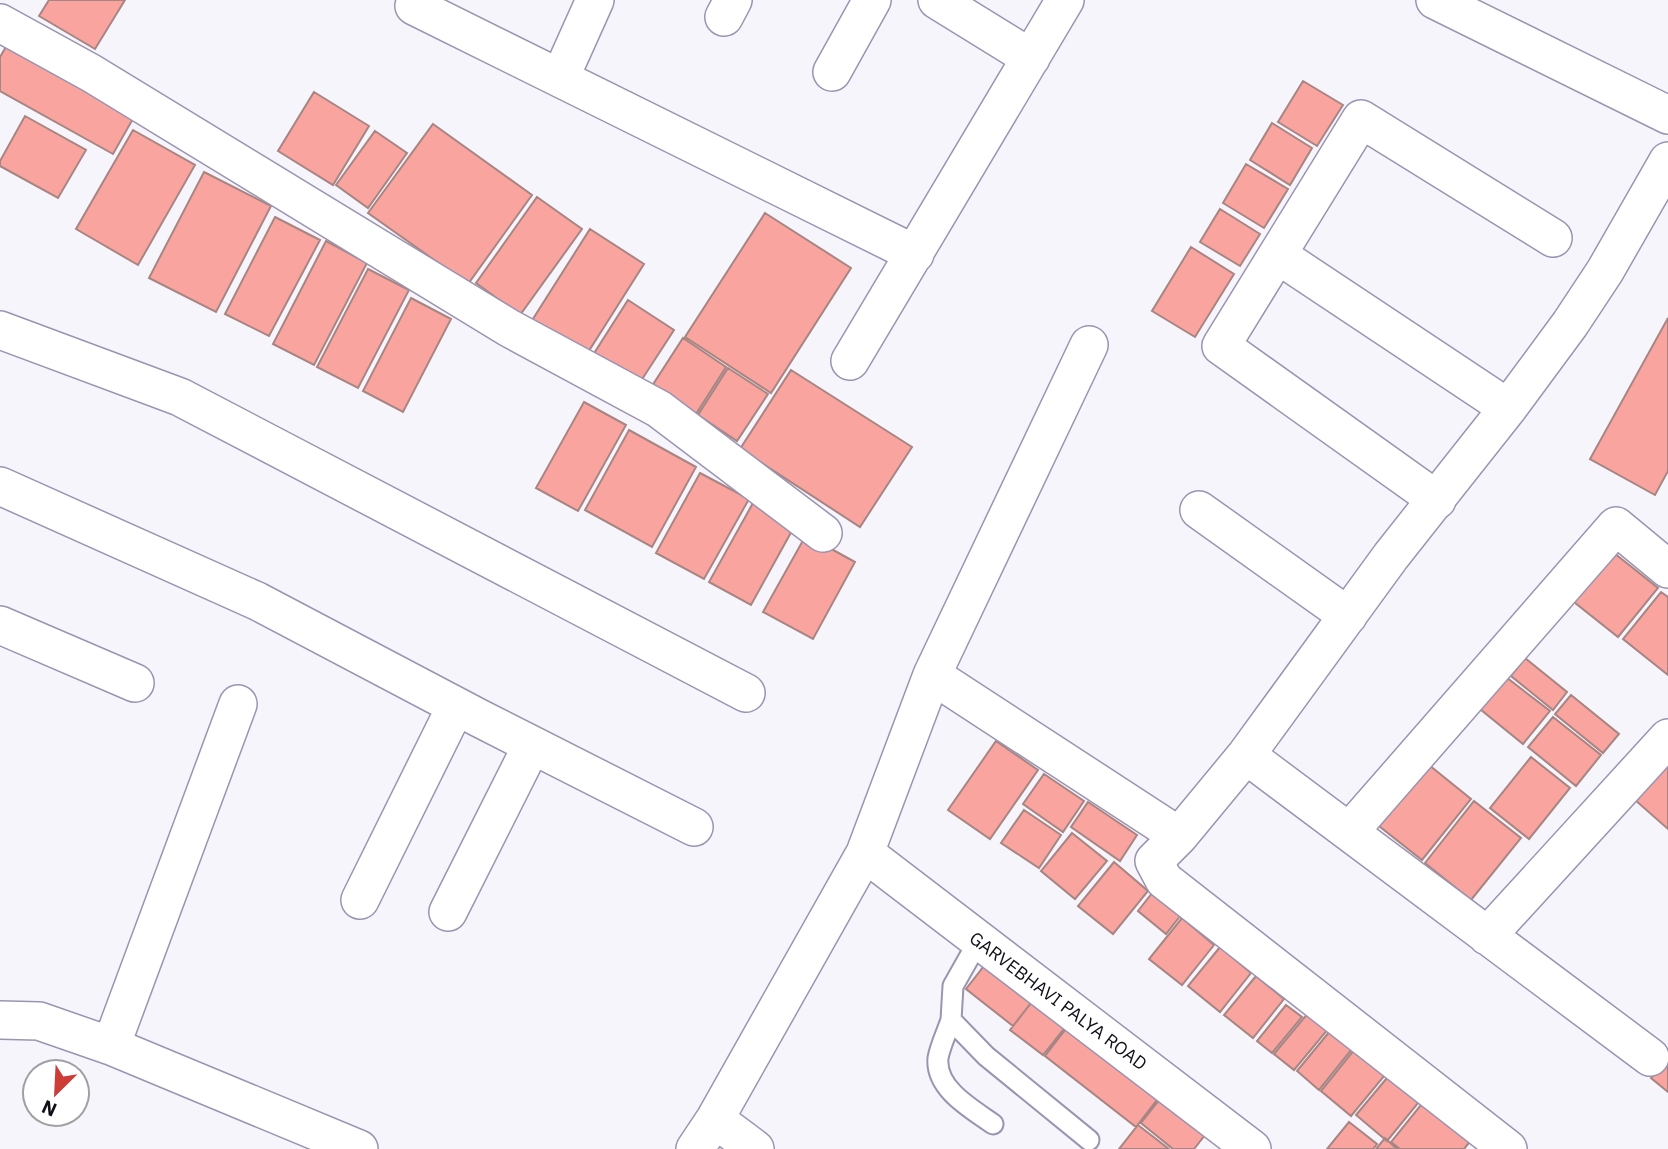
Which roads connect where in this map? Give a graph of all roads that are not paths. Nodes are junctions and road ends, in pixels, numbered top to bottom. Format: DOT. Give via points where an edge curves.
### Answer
graph roads {
  1 [pos="417,0"];
  2 [pos="595,0"];
  3 [pos="872,0"];
  4 [pos="937,0"];
  5 [pos="1065,0"];
  6 [pos="1435,0"];
  7 [pos="0,23"];
  8 [pos="1031,58"];
  9 [pos="832,72"];
  10 [pos="560,78"];
  11 [pos="1668,115"];
  12 [pos="1668,161"];
  13 [pos="1553,238"];
  14 [pos="915,254"];
  15 [pos="1278,255"];
  16 [pos="0,330"];
  17 [pos="1089,345"];
  18 [pos="850,361"];
  19 [pos="1508,408"];
  20 [pos="0,486"];
  21 [pos="1437,500"];
  22 [pos="1199,510"];
  23 [pos="823,533"];
  24 [pos="1668,569"];
  25 [pos="1348,616"];
  26 [pos="0,625"];
  27 [pos="932,675"];
  28 [pos="135,683"];
  29 [pos="746,693"];
  30 [pos="237,704"];
  31 [pos="456,706"];
  32 [pos="1668,738"];
  33 [pos="532,745"];
  34 [pos="1246,755"];
  35 [pos="694,827"];
  36 [pos="1349,832"];
  37 [pos="1180,836"];
  38 [pos="864,853"];
  39 [pos="360,900"];
  40 [pos="448,912"];
  41 [pos="1488,936"];
  42 [pos="979,940"];
  43 [pos="0,1020"];
  44 [pos="951,1020"];
  45 [pos="111,1046"];
  46 [pos="1650,1057"];
  47 [pos="715,1119"];
  48 [pos="993,1124"];
  49 [pos="1212,1138"];
  50 [pos="1089,1140"];
  51 [pos="359,1149"];
  52 [pos="695,1149"];
  53 [pos="755,1149"];
  54 [pos="1252,1149"];
  55 [pos="1508,1149"];
  1 -- 10 [label="street" via="414,6"];
  2 -- 10 [label="street"];
  3 -- 9 [label="street"];
  4 -- 8 [label="street"];
  5 -- 8 [label="street"];
  6 -- 11 [label="street"];
  7 -- 23 [label="street" via="91,73 509,328 659,409"];
  8 -- 14 [label="street"];
  10 -- 14 [label="street"];
  12 -- 19 [label="street" via="1605,271"];
  13 -- 15 [label="street" via="1362,119"];
  14 -- 18 [label="street"];
  15 -- 19 [label="street"];
  15 -- 21 [label="street" via="1221,346"];
  16 -- 29 [label="street" via="180,397"];
  17 -- 27 [label="street"];
  19 -- 21 [label="street"];
  20 -- 31 [label="street" via="257,601"];
  21 -- 25 [label="street"];
  22 -- 25 [label="street"];
  24 -- 36 [label="street" via="1616,526"];
  25 -- 34 [label="street"];
  26 -- 28 [label="street"];
  27 -- 37 [label="street"];
  27 -- 38 [label="street"];
  30 -- 45 [label="street"];
  31 -- 33 [label="street"];
  31 -- 39 [label="street"];
  32 -- 41 [label="street"];
  33 -- 35 [label="street"];
  33 -- 40 [label="street"];
  34 -- 36 [label="street"];
  34 -- 37 [label="street"];
  36 -- 41 [label="street"];
  37 -- 55 [label="street" via="1154,861 1164,880"];
  38 -- 42 [label="street, GARVEBHAVI PALYA ROAD"];
  38 -- 47 [label="street"];
  41 -- 46 [label="street"];
  42 -- 44 [label="lane" via="953,986"];
  42 -- 49 [label="street, GARVEBHAVI PALYA ROAD"];
  43 -- 45 [label="street" via="39,1021"];
  44 -- 48 [label="lane" via="938,1058 942,1076 956,1097"];
  44 -- 50 [label="lane" via="986,1056"];
  45 -- 51 [label="street"];
  47 -- 52 [label="street"];
  47 -- 53 [label="street"];
  49 -- 54 [label="street, GARVEBHAVI PALYA ROAD"];
}
